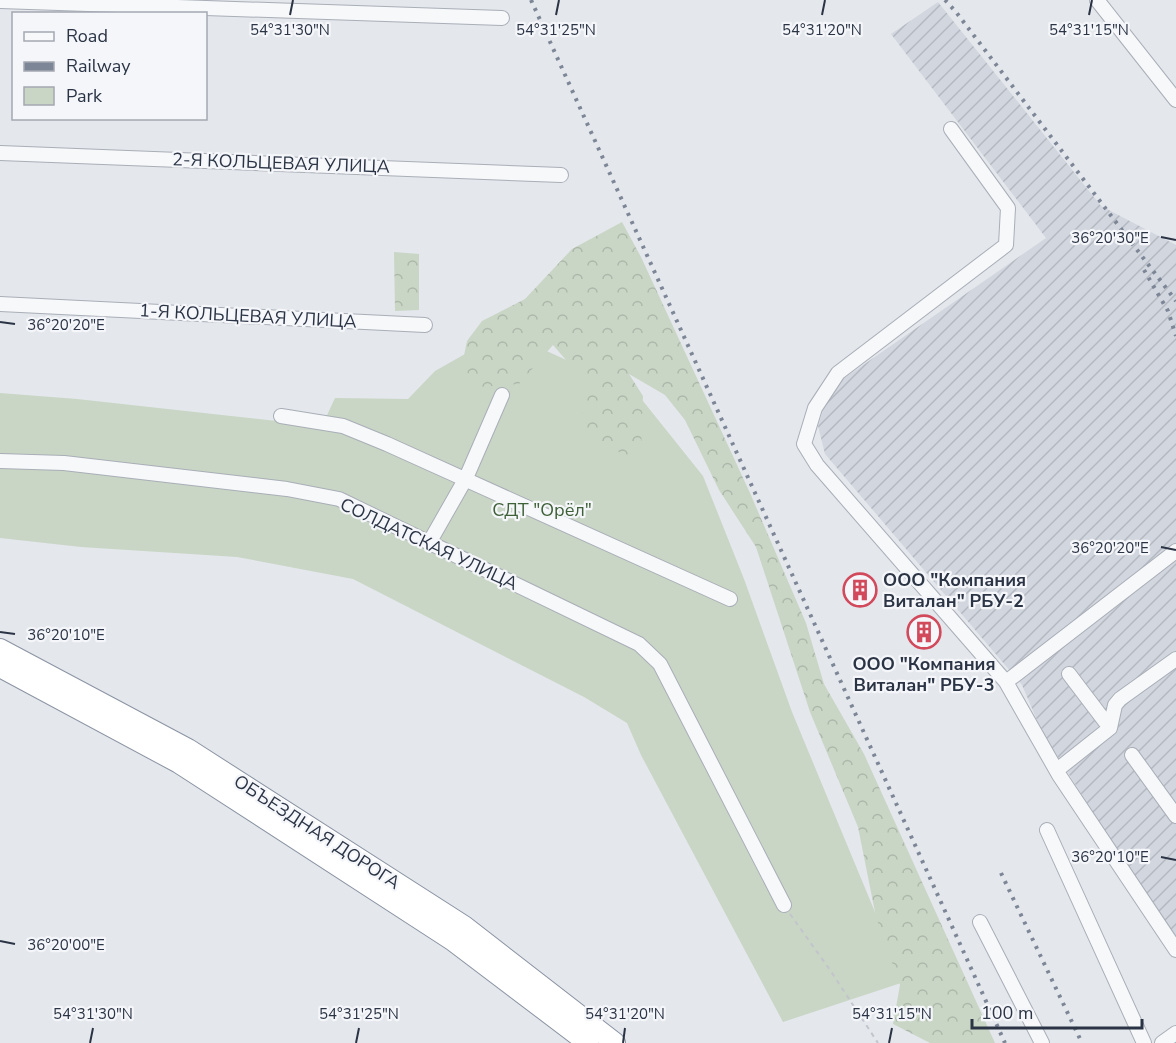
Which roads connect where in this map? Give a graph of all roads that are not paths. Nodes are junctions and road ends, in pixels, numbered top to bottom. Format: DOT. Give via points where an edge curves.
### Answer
graph roads {
  1 [pos="1097,0"];
  2 [pos="0,1"];
  3 [pos="502,18"];
  4 [pos="1176,100"];
  5 [pos="951,129"];
  6 [pos="0,153"];
  7 [pos="561,176"];
  8 [pos="0,304"];
  9 [pos="425,325"];
  10 [pos="502,395"];
  11 [pos="281,416"];
  12 [pos="0,461"];
  13 [pos="466,478"];
  14 [pos="429,543"];
  15 [pos="1176,551"];
  16 [pos="730,599"];
  17 [pos="0,649"];
  18 [pos="1176,659"];
  19 [pos="0,666"];
  20 [pos="1069,674"];
  21 [pos="1005,682"];
  22 [pos="1110,728"];
  23 [pos="1132,755"];
  24 [pos="1057,770"];
  25 [pos="1176,816"];
  26 [pos="1047,830"];
  27 [pos="784,905"];
  28 [pos="981,922"];
  29 [pos="1176,950"];
  30 [pos="1176,1033"];
  31 [pos="588,1043"];
  32 [pos="615,1043"];
  33 [pos="1042,1043"];
  34 [pos="1144,1043"];
  35 [pos="1162,1043"];
  1 -- 4 [label="street"];
  2 -- 3 [label="street"];
  5 -- 21 [label="street" via="1008,208 1006,244 838,374 815,408 804,444 817,465"];
  6 -- 7 [label="street, 2-Я КОЛЬЦЕВАЯ УЛИЦА"];
  8 -- 9 [label="street, 1-Я КОЛЬЦЕВАЯ УЛИЦА"];
  10 -- 13 [label="street"];
  11 -- 13 [label="street" via="343,426"];
  12 -- 14 [label="street, СОЛДАТСКАЯ УЛИЦА" via="64,464 287,489 339,499"];
  13 -- 14 [label="street"];
  13 -- 16 [label="street"];
  14 -- 27 [label="street, СОЛДАТСКАЯ УЛИЦА" via="639,644 660,664"];
  15 -- 21 [label="street"];
  17 -- 32 [label="highway, ОБЪЕЗДНАЯ ДОРОГА" via="188,749 454,920"];
  18 -- 22 [label="street" via="1120,699"];
  19 -- 31 [label="highway, ОБЪЕЗДНАЯ ДОРОГА" via="189,770 452,940"];
  20 -- 22 [label="street"];
  21 -- 24 [label="street"];
  22 -- 24 [label="street"];
  23 -- 25 [label="street"];
  24 -- 29 [label="street"];
  26 -- 34 [label="street"];
  28 -- 33 [label="street"];
  30 -- 35 [label="street"];
}
